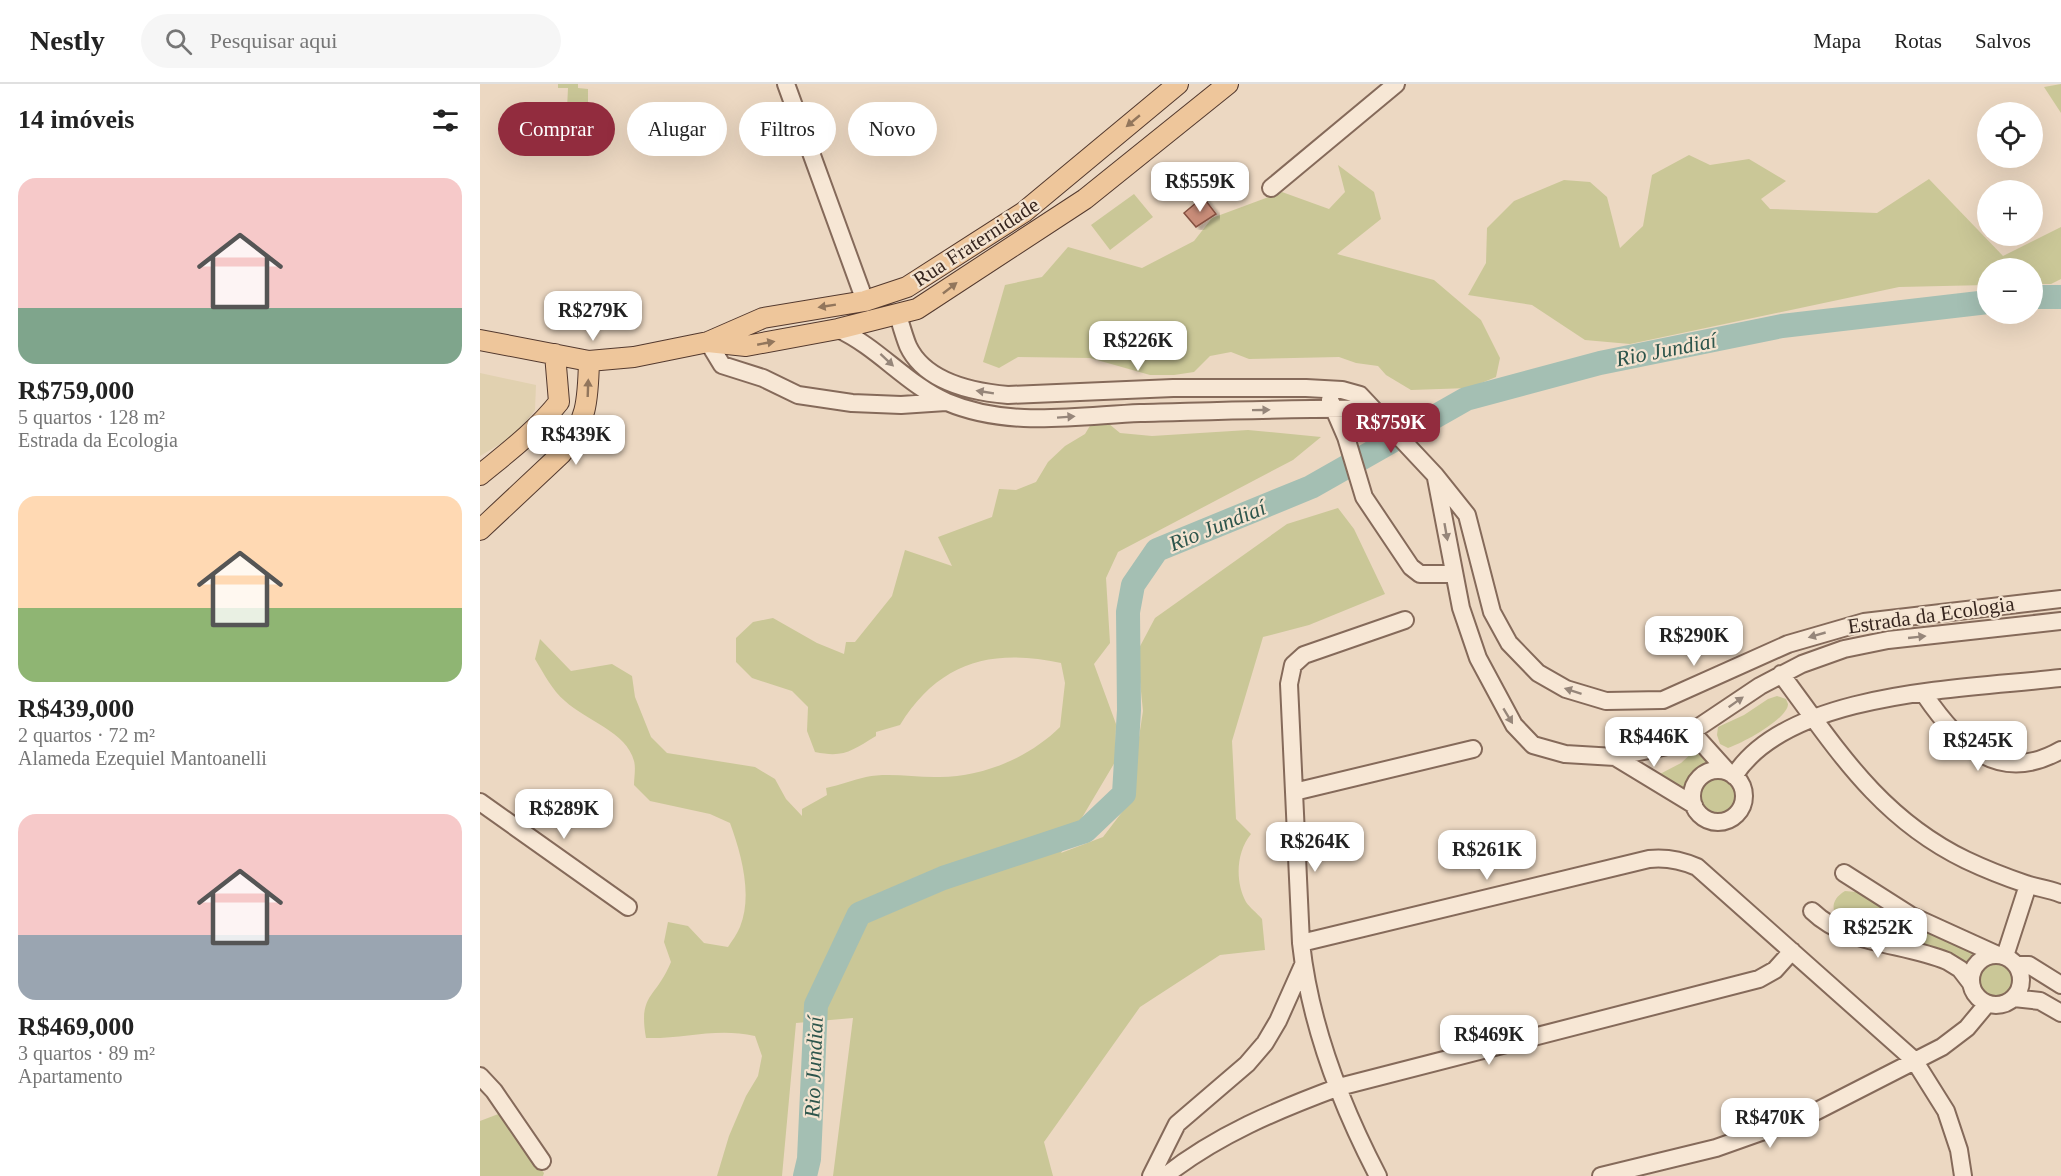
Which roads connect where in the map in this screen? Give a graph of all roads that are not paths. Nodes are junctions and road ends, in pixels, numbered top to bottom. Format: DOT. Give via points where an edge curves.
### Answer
graph roads {
  1 [pos="786,84"];
  2 [pos="1178,84"];
  3 [pos="1228,84"];
  4 [pos="1396,84"];
  5 [pos="1270,188"];
  6 [pos="865,301"];
  7 [pos="898,315"];
  8 [pos="838,329"];
  9 [pos="480,340"];
  10 [pos="708,342"];
  11 [pos="555,354"];
  12 [pos="589,361"];
  13 [pos="1325,389"];
  14 [pos="947,402"];
  15 [pos="1334,408"];
  16 [pos="1372,409"];
  17 [pos="1435,474"];
  18 [pos="480,475"];
  19 [pos="480,530"];
  20 [pos="1454,574"];
  21 [pos="2061,599"];
  22 [pos="1405,620"];
  23 [pos="2061,621"];
  24 [pos="1781,674"];
  25 [pos="2061,678"];
  26 [pos="1924,694"];
  27 [pos="1813,720"];
  28 [pos="1692,732"];
  29 [pos="1473,749"];
  30 [pos="2061,750"];
  31 [pos="1615,757"];
  32 [pos="1731,774"];
  33 [pos="1294,792"];
  34 [pos="480,802"];
  35 [pos="1694,805"];
  36 [pos="1844,873"];
  37 [pos="2028,885"];
  38 [pos="2061,894"];
  39 [pos="628,907"];
  40 [pos="1812,911"];
  41 [pos="1301,943"];
  42 [pos="1792,951"];
  43 [pos="2006,958"];
  44 [pos="1304,964"];
  45 [pos="1970,982"];
  46 [pos="2061,985"];
  47 [pos="2014,998"];
  48 [pos="1987,1004"];
  49 [pos="2061,1013"];
  50 [pos="1914,1060"];
  51 [pos="480,1076"];
  52 [pos="1339,1087"];
  53 [pos="542,1161"];
  54 [pos="1151,1176"];
  55 [pos="1165,1176"];
  56 [pos="1378,1176"];
  57 [pos="1601,1176"];
  58 [pos="1963,1176"];
  1 -- 6 [label="street"];
  2 -- 6 [label="main road, one-way" via="1024,212 923,279"];
  7 -- 3 [label="main road, Rua Fraternidade, one-way" via="940,296 1076,205"];
  4 -- 5 [label="street"];
  6 -- 7 [label="main road"];
  6 -- 8 [label="main road"];
  6 -- 10 [label="main road, one-way" via="763,318"];
  7 -- 8 [label="main road, Rua Fraternidade"];
  13 -- 7 [label="street, one-way" via="982,393 947,381 924,365 909,348"];
  10 -- 8 [label="main road, Rua Fraternidade, one-way" via="746,346"];
  8 -- 14 [label="street, one-way" via="878,352 912,384"];
  9 -- 11 [label="main road"];
  10 -- 12 [label="main road" via="634,357"];
  10 -- 14 [label="street" via="722,365 798,394 852,404"];
  11 -- 12 [label="main road"];
  11 -- 18 [label="main road" via="559,402 530,434"];
  19 -- 12 [label="main road, one-way" via="572,441 585,412"];
  13 -- 15 [label="street"];
  13 -- 16 [label="street" via="1360,395"];
  14 -- 15 [label="street, one-way" via="983,414 1036,419"];
  15 -- 16 [label="street"];
  15 -- 20 [label="street" via="1364,497 1411,567 1420,574"];
  16 -- 17 [label="street"];
  17 -- 20 [label="street, Estrada da Ecologia, one-way"];
  21 -- 17 [label="street, Estrada da Ecologia, one-way" via="1864,622 1788,644 1664,700 1606,701 1566,688 1538,673 1509,643 1492,612 1467,515"];
  20 -- 31 [label="street, Estrada da Ecologia, one-way" via="1478,658 1514,725 1533,745 1579,757"];
  22 -- 33 [label="street" via="1311,652 1293,665 1289,684"];
  24 -- 23 [label="street, Estrada da Ecologia, one-way" via="1822,656 1866,644"];
  24 -- 27 [label="street"];
  28 -- 24 [label="street, Estrada da Ecologia, one-way"];
  25 -- 26 [label="street"];
  26 -- 27 [label="street" via="1870,700"];
  26 -- 30 [label="street" via="1946,726 1974,752 2005,763 2019,763 2034,762"];
  27 -- 32 [label="street" via="1763,744"];
  27 -- 37 [label="street" via="1852,770 1906,823 1965,859"];
  28 -- 31 [label="street, Estrada da Ecologia" via="1672,745"];
  28 -- 32 [label="street"];
  29 -- 33 [label="street"];
  31 -- 35 [label="street"];
  32 -- 35 [label="street" via="1713,771 1701,778 1693,790"];
  32 -- 35 [label="street" via="1744,795 1736,815 1723,821 1709,820"];
  33 -- 41 [label="street"];
  34 -- 39 [label="street"];
  36 -- 43 [label="street" via="1910,915"];
  37 -- 38 [label="street"];
  37 -- 43 [label="street"];
  40 -- 45 [label="street" via="1847,933 1947,961"];
  41 -- 42 [label="street" via="1666,858 1697,867"];
  41 -- 44 [label="street"];
  42 -- 50 [label="street"];
  42 -- 52 [label="street" via="1775,970 1760,979"];
  43 -- 45 [label="street" via="1984,957"];
  43 -- 46 [label="street" via="2029,965"];
  43 -- 47 [label="street" via="2020,971 2021,985"];
  44 -- 52 [label="street" via="1319,1034"];
  44 -- 54 [label="street" via="1265,1043 1247,1064 1178,1124"];
  45 -- 48 [label="street" via="1975,995"];
  47 -- 48 [label="street" via="2001,1005"];
  47 -- 49 [label="street" via="2040,1001"];
  48 -- 50 [label="street" via="1954,1038"];
  50 -- 57 [label="street" via="1845,1098 1779,1127 1716,1148"];
  50 -- 58 [label="street" via="1946,1111"];
  51 -- 53 [label="street"];
  52 -- 55 [label="street" via="1231,1133"];
  52 -- 56 [label="street"];
}
